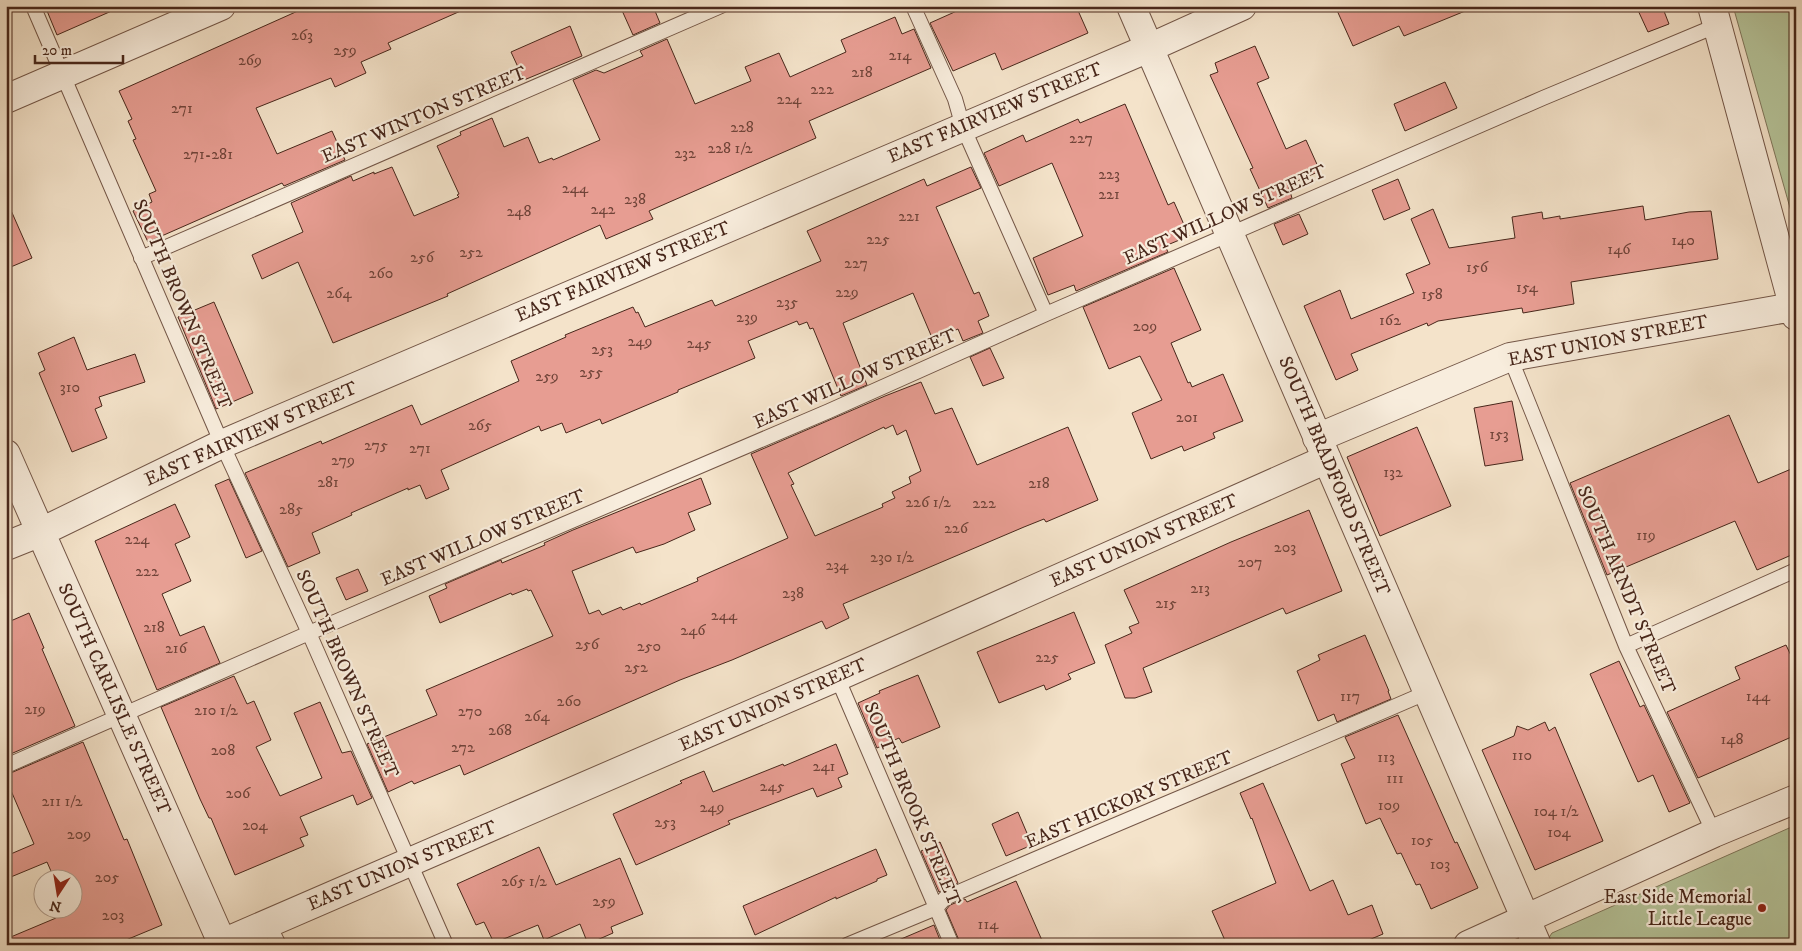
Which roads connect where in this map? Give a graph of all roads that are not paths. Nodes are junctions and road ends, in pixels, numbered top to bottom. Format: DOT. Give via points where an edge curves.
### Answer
graph roads {
  1 [pos="33,6"];
  2 [pos="222,6"];
  3 [pos="721,6"];
  4 [pos="913,6"];
  5 [pos="1132,6"];
  6 [pos="1242,6"];
  7 [pos="1715,16"];
  8 [pos="1149,48"];
  9 [pos="62,74"];
  10 [pos="6,99"];
  11 [pos="963,126"];
  12 [pos="1229,234"];
  13 [pos="141,258"];
  14 [pos="1794,312"];
  15 [pos="1046,314"];
  16 [pos="1510,357"];
  17 [pos="222,444"];
  18 [pos="1322,448"];
  19 [pos="6,454"];
  20 [pos="41,532"];
  21 [pos="6,546"];
  22 [pos="1796,570"];
  23 [pos="310,633"];
  24 [pos="1626,646"];
  25 [pos="837,677"];
  26 [pos="1428,692"];
  27 [pos="121,716"];
  28 [pos="6,766"];
  29 [pos="1796,799"];
  30 [pos="1714,834"];
  31 [pos="409,863"];
  32 [pos="936,908"];
  33 [pos="1526,919"];
  34 [pos="274,934"];
  35 [pos="221,944"];
  36 [pos="446,945"];
  37 [pos="847,945"];
  38 [pos="952,945"];
  39 [pos="1468,945"];
  40 [pos="1537,945"];
  1 -- 9 [label="lane, SOUTH BROWN STREET"];
  2 -- 9 [label="street"];
  3 -- 13 [label="lane, EAST WINTON STREET"];
  4 -- 11 [label="lane" via="955,99"];
  5 -- 8 [label="street, SOUTH BRADFORD STREET"];
  6 -- 8 [label="street, EAST FAIRVIEW STREET"];
  7 -- 12 [label="lane, EAST WILLOW STREET" via="1543,98"];
  7 -- 14 [label="street"];
  8 -- 11 [label="street, EAST FAIRVIEW STREET"];
  8 -- 12 [label="street, SOUTH BRADFORD STREET"];
  9 -- 10 [label="street"];
  9 -- 13 [label="lane, SOUTH BROWN STREET"];
  11 -- 15 [label="lane"];
  11 -- 17 [label="street, EAST FAIRVIEW STREET"];
  12 -- 15 [label="lane, EAST WILLOW STREET"];
  12 -- 18 [label="street, SOUTH BRADFORD STREET"];
  13 -- 17 [label="lane, SOUTH BROWN STREET"];
  14 -- 16 [label="street, EAST UNION STREET"];
  15 -- 23 [label="lane, EAST WILLOW STREET" via="820,415"];
  16 -- 18 [label="street, EAST UNION STREET"];
  16 -- 24 [label="lane, SOUTH ARNDT STREET"];
  17 -- 20 [label="street, EAST FAIRVIEW STREET"];
  17 -- 23 [label="lane, SOUTH BROWN STREET"];
  18 -- 25 [label="street, EAST UNION STREET"];
  18 -- 26 [label="street, SOUTH BRADFORD STREET"];
  19 -- 20 [label="street, SOUTH CARLISLE STREET"];
  20 -- 21 [label="street, EAST FAIRVIEW STREET"];
  20 -- 27 [label="street, SOUTH CARLISLE STREET"];
  22 -- 24 [label="lane"];
  23 -- 27 [label="lane, EAST WILLOW STREET"];
  23 -- 31 [label="lane, SOUTH BROWN STREET"];
  24 -- 30 [label="lane, SOUTH ARNDT STREET"];
  25 -- 31 [label="street, EAST UNION STREET"];
  25 -- 32 [label="lane, SOUTH BROOK STREET"];
  26 -- 32 [label="lane, EAST HICKORY STREET" via="945,898"];
  26 -- 33 [label="street, SOUTH BRADFORD STREET"];
  27 -- 28 [label="lane, EAST WILLOW STREET"];
  27 -- 35 [label="street, SOUTH CARLISLE STREET"];
  29 -- 30 [label="street"];
  30 -- 33 [label="street"];
  31 -- 34 [label="street, EAST UNION STREET"];
  31 -- 36 [label="lane, SOUTH BROWN STREET"];
  32 -- 37 [label="lane, EAST HICKORY STREET"];
  32 -- 38 [label="lane, SOUTH BROOK STREET"];
  33 -- 39 [label="street"];
  33 -- 40 [label="street, SOUTH BRADFORD STREET"];
  34 -- 35 [label="street, EAST UNION STREET"];
}
